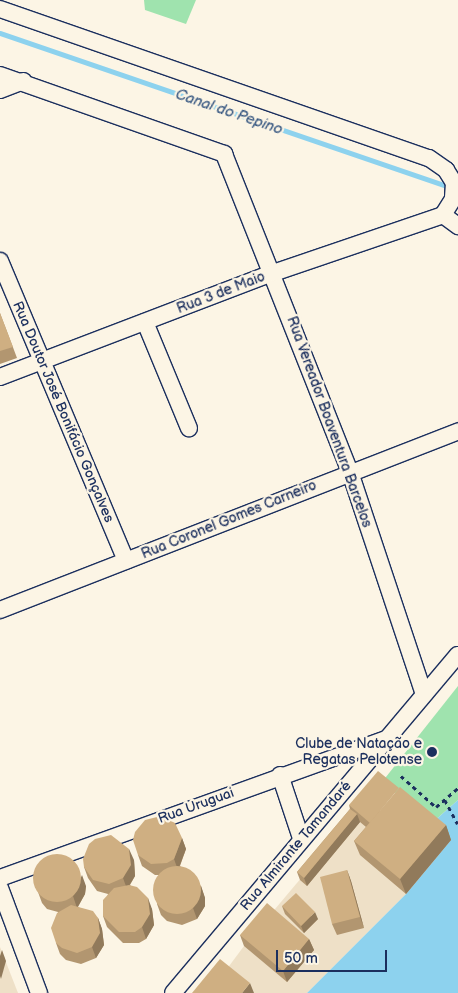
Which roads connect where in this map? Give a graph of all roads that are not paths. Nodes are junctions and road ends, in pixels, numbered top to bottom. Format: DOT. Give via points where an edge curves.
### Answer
graph roads {
  1 [pos="0,9"];
  2 [pos="0,75"];
  3 [pos="23,82"];
  4 [pos="0,90"];
  5 [pos="443,215"];
  6 [pos="458,226"];
  7 [pos="0,262"];
  8 [pos="273,273"];
  9 [pos="145,322"];
  10 [pos="40,361"];
  11 [pos="0,377"];
  12 [pos="189,428"];
  13 [pos="458,431"];
  14 [pos="350,472"];
  15 [pos="126,562"];
  16 [pos="0,610"];
  17 [pos="458,655"];
  18 [pos="424,694"];
  19 [pos="389,738"];
  20 [pos="280,775"];
  21 [pos="301,838"];
  22 [pos="0,878"];
  23 [pos="0,888"];
  24 [pos="39,993"];
  25 [pos="173,993"];
  1 -- 5 [label="street" via="430,158 446,170 453,191"];
  2 -- 3 [label="street"];
  3 -- 4 [label="street"];
  3 -- 8 [label="street, Rua Vereador Boaventura Barcelos" via="224,154"];
  5 -- 6 [label="street"];
  5 -- 8 [label="street, Rua 3 de Maio"];
  7 -- 10 [label="street, Rua Doutor José Bonifácio Gonçalves"];
  8 -- 9 [label="street, Rua 3 de Maio"];
  8 -- 14 [label="street, Rua Vereador Boaventura Barcelos"];
  9 -- 10 [label="street, Rua 3 de Maio"];
  9 -- 12 [label="street"];
  10 -- 11 [label="street, Rua 3 de Maio"];
  10 -- 15 [label="street, Rua Doutor José Bonifácio Gonçalves"];
  13 -- 14 [label="street, Rua Coronel Gomes Carneiro"];
  14 -- 15 [label="street, Rua Coronel Gomes Carneiro"];
  14 -- 18 [label="street, Rua Vereador Boaventura Barcelos"];
  15 -- 16 [label="street, Rua Coronel Gomes Carneiro"];
  17 -- 18 [label="street, Rua Almirante Tamandaré"];
  18 -- 19 [label="street, Rua Almirante Tamandaré"];
  19 -- 20 [label="street, Rua Uruguai"];
  19 -- 21 [label="street, Rua Almirante Tamandaré"];
  20 -- 21 [label="street"];
  20 -- 22 [label="street, Rua Uruguai"];
  21 -- 25 [label="street, Rua Almirante Tamandaré"];
  23 -- 24 [label="street"];
}
